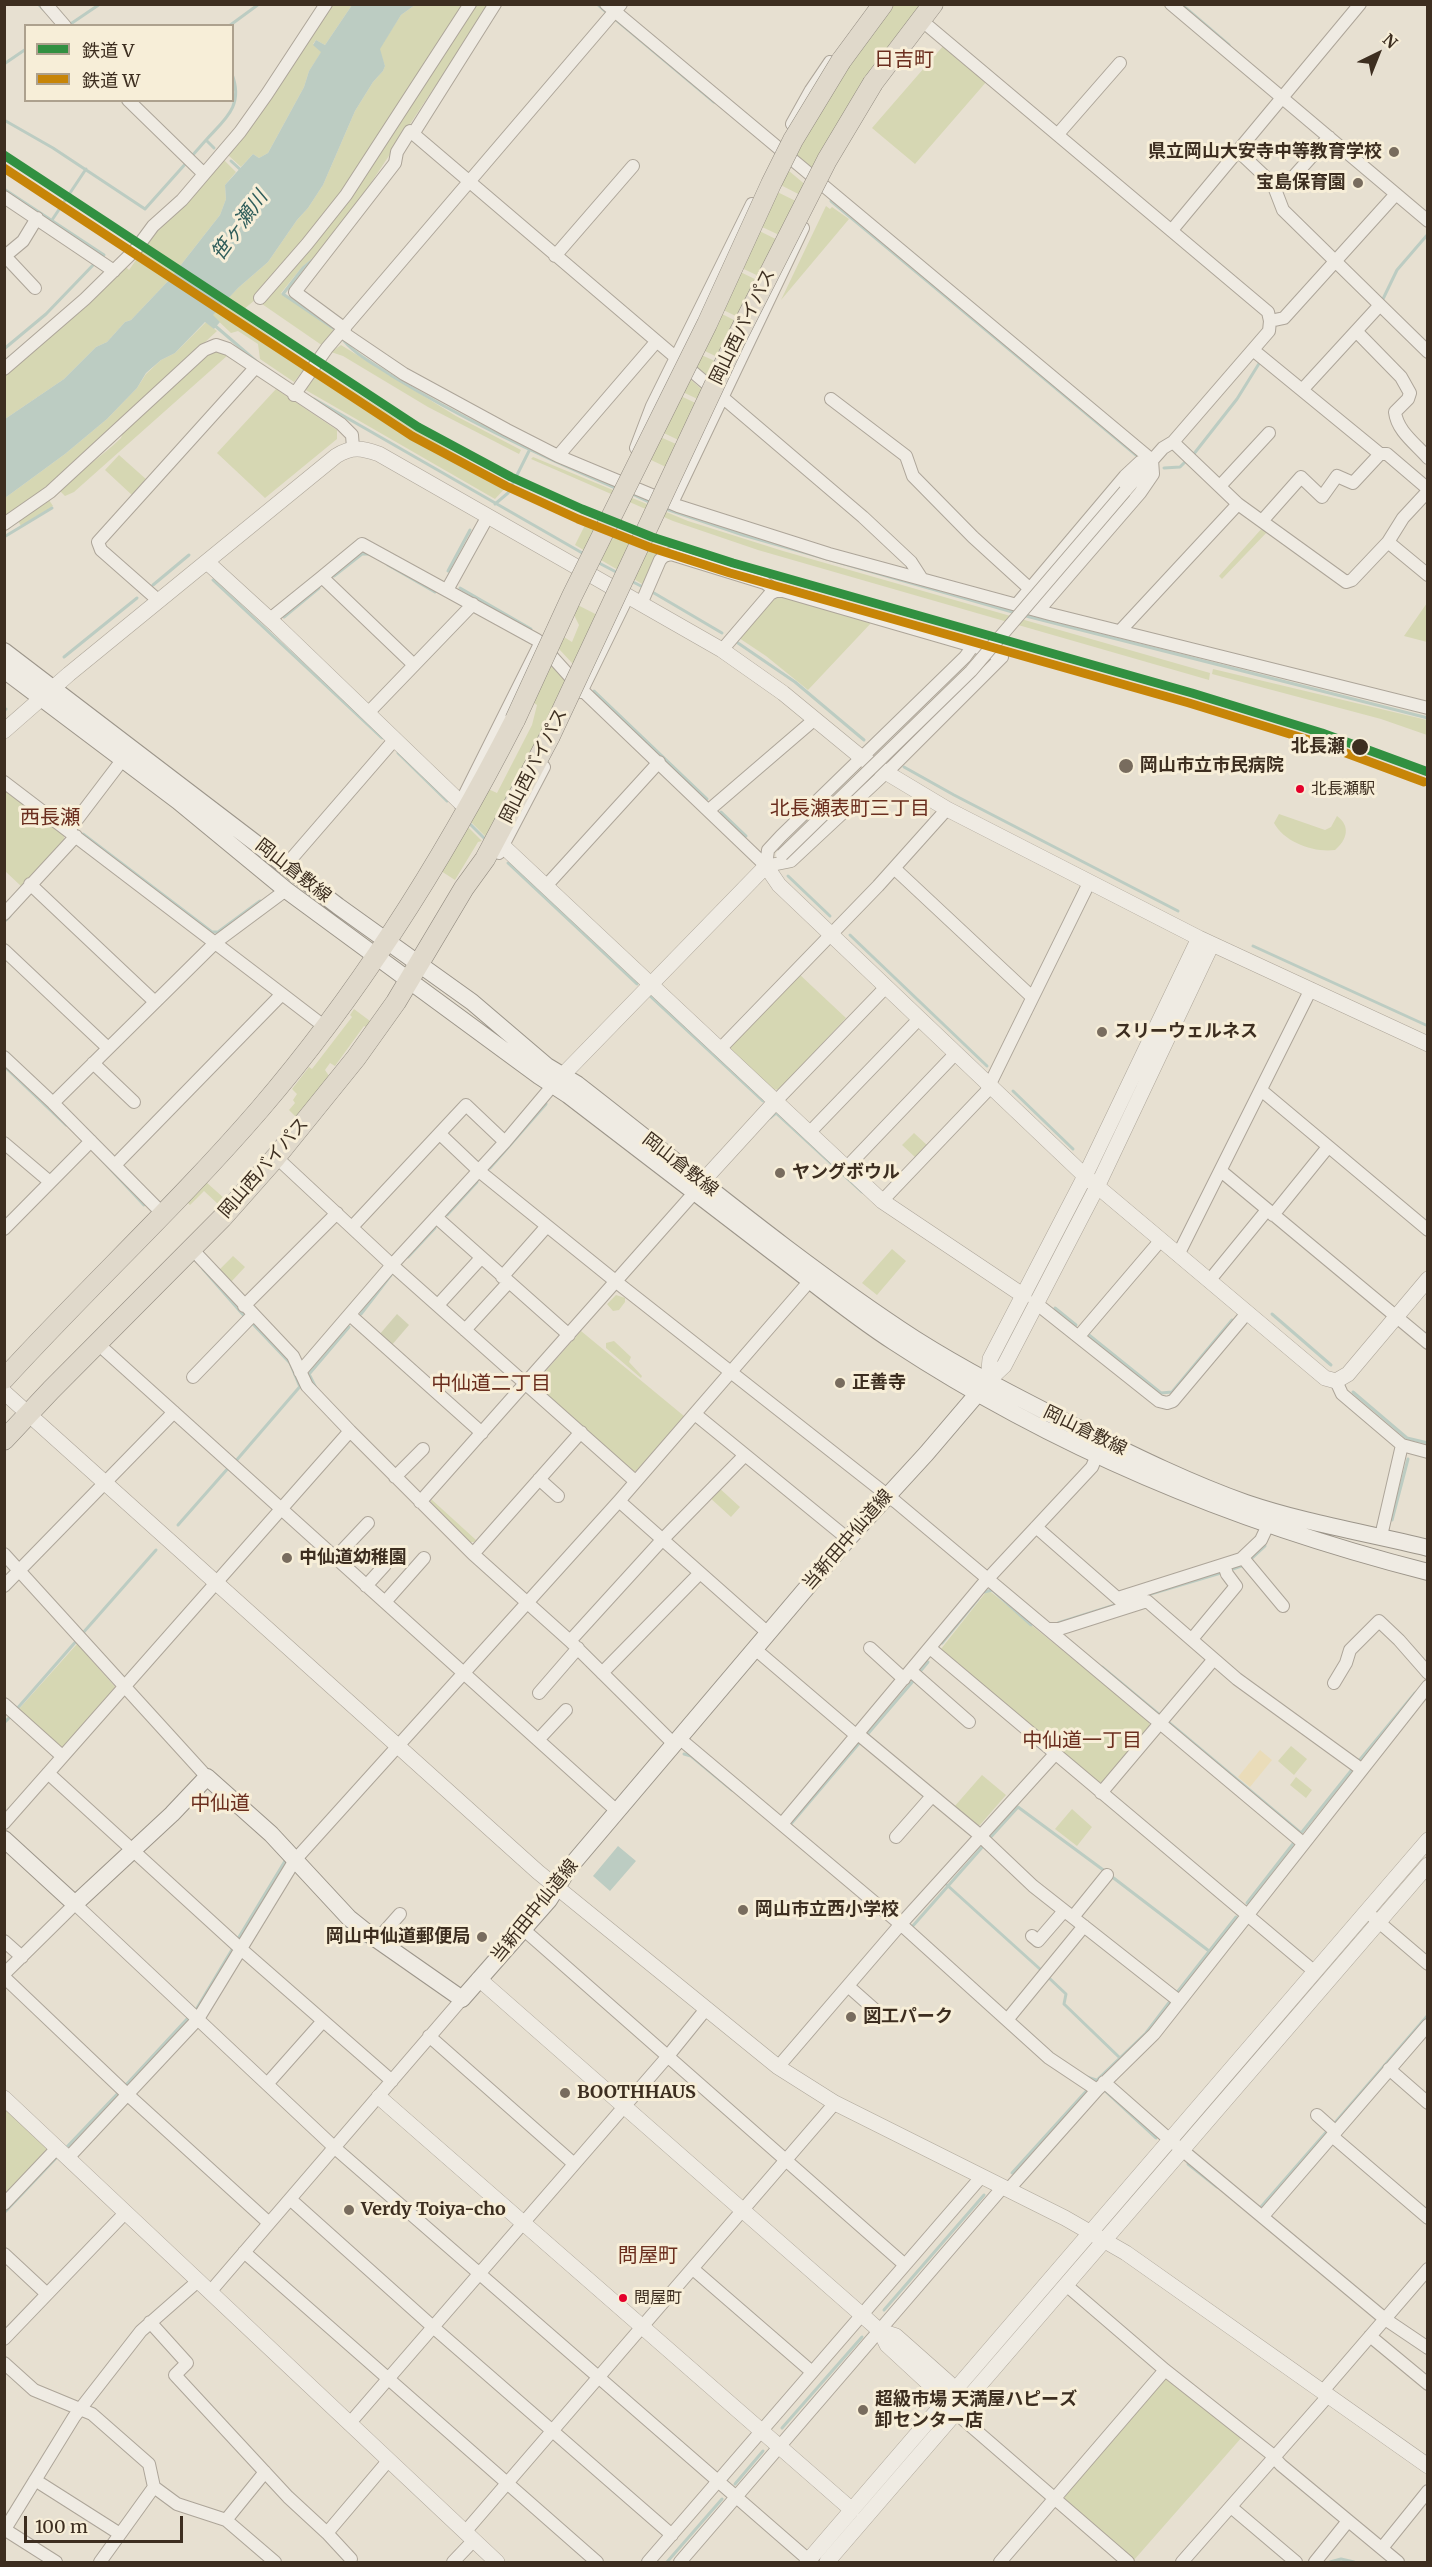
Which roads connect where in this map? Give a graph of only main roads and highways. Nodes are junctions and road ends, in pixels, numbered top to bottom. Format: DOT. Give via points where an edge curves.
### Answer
graph roads {
  1 [pos="883,4"];
  2 [pos="933,4"];
  3 [pos="4,651"];
  4 [pos="4,670"];
  5 [pos="48,693"];
  6 [pos="382,949"];
  7 [pos="414,971"];
  8 [pos="4,1379"];
  9 [pos="983,1388"];
  10 [pos="4,1440"];
  11 [pos="1428,1548"];
  12 [pos="1428,1572"];
  13 [pos="4,1839"];
  1 -- 6 [label="highway, 岡山西バイパス, bridge" via="841,62 794,140 475,797"];
  2 -- 7 [label="highway, 岡山西バイパス, bridge" via="873,83 827,160 735,341 501,833"];
  3 -- 5 [label="main road, 岡山倉敷線"];
  4 -- 5 [label="main road, 岡山倉敷線"];
  5 -- 6 [label="main road, 岡山倉敷線" via="286,865"];
  5 -- 6 [label="main road, 岡山倉敷線" via="123,759 286,890"];
  6 -- 7 [label="main road, 岡山倉敷線"];
  6 -- 8 [label="highway, 岡山西バイパス" via="261,1108"];
  7 -- 9 [label="main road, 岡山倉敷線" via="472,1002 547,1065 557,1080 815,1276 891,1341"];
  7 -- 10 [label="highway, 岡山西バイパス" via="356,1058 276,1157 192,1249"];
  9 -- 11 [label="main road, 岡山倉敷線" via="1205,1486 1273,1511"];
  9 -- 12 [label="main road, 岡山倉敷線" via="1096,1455 1140,1476 1268,1525"];
  9 -- 13 [label="main road, 当新田中仙道線" via="848,1539 462,1999 349,1918 292,1864 272,1834 204,1780 75,1904"];
}
